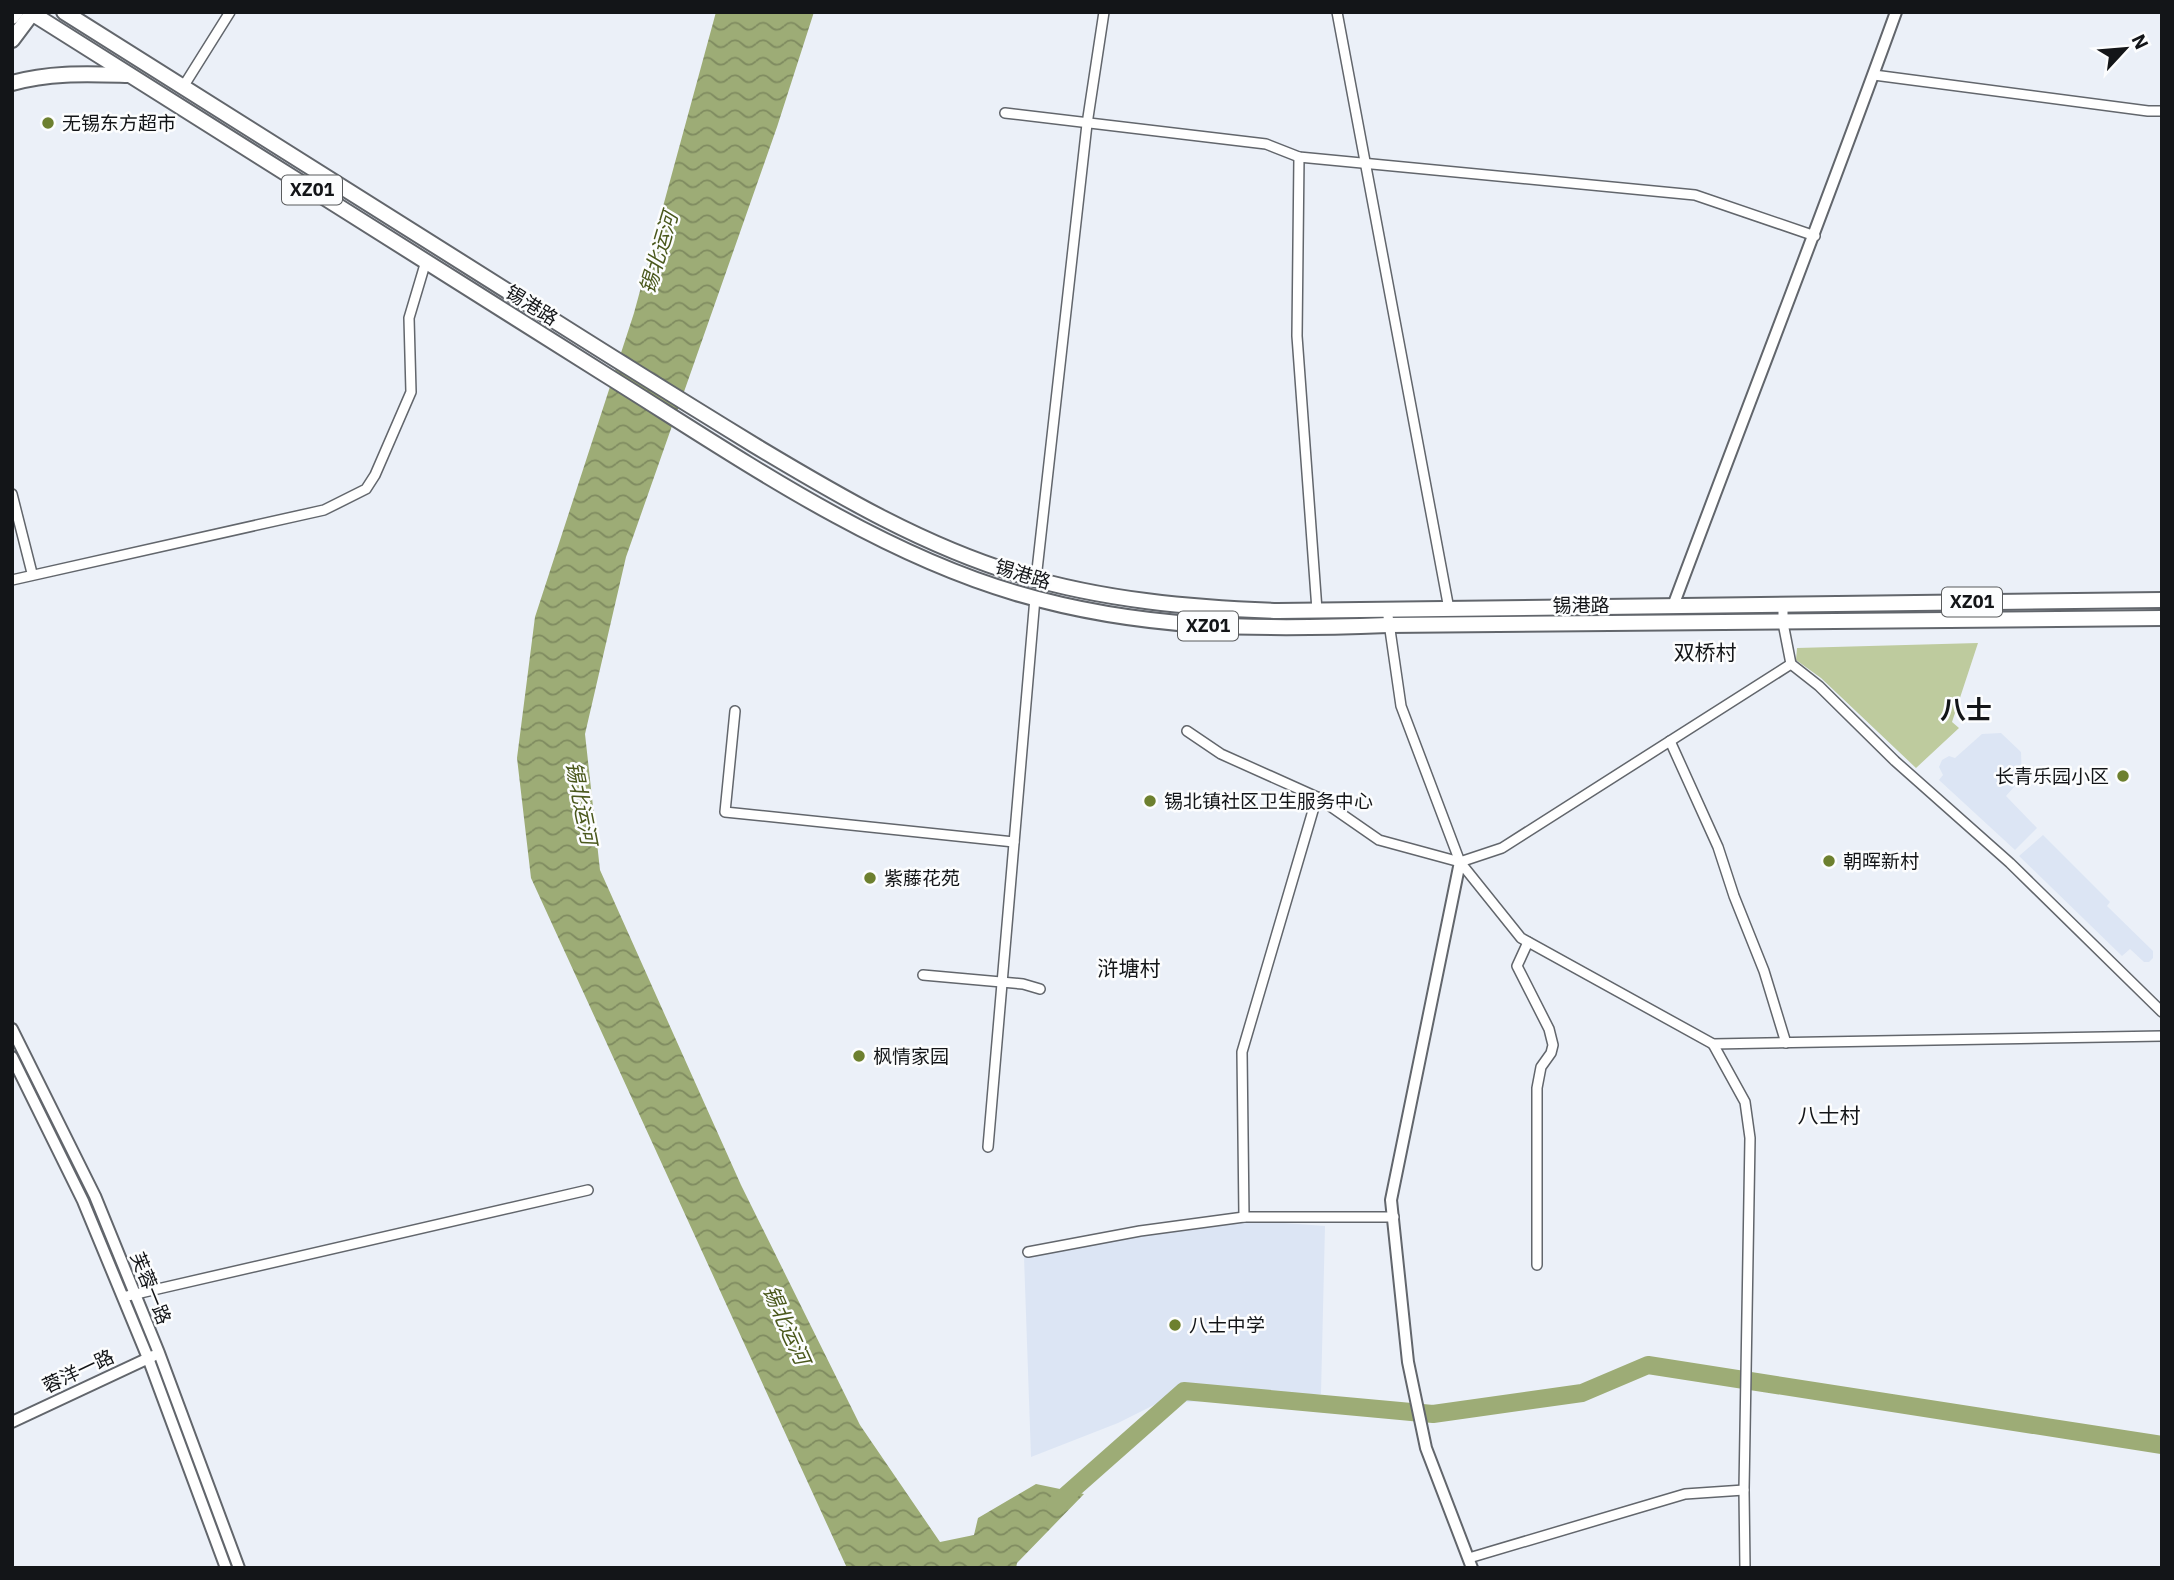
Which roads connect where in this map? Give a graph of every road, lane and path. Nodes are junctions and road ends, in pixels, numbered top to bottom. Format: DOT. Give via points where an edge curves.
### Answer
graph roads {
  1 [pos="16,12"];
  2 [pos="64,12"];
  3 [pos="230,12"];
  4 [pos="1104,12"];
  5 [pos="1337,12"];
  6 [pos="1896,12"];
  7 [pos="32,13"];
  8 [pos="12,17"];
  9 [pos="12,40"];
  10 [pos="131,75"];
  11 [pos="1874,75"];
  12 [pos="12,83"];
  13 [pos="183,87"];
  14 [pos="2162,111"];
  15 [pos="1005,113"];
  16 [pos="1087,124"];
  17 [pos="1299,158"];
  18 [pos="1367,163"];
  19 [pos="1815,236"];
  20 [pos="426,261"];
  21 [pos="12,494"];
  22 [pos="32,573"];
  23 [pos="12,579"];
  24 [pos="1036,579"];
  25 [pos="1035,598"];
  26 [pos="2162,600"];
  27 [pos="1783,605"];
  28 [pos="1673,606"];
  29 [pos="1449,608"];
  30 [pos="1387,609"];
  31 [pos="1317,610"];
  32 [pos="2162,618"];
  33 [pos="1783,623"];
  34 [pos="1388,625"];
  35 [pos="1791,664"];
  36 [pos="735,711"];
  37 [pos="1187,730"];
  38 [pos="1670,741"];
  39 [pos="1317,797"];
  40 [pos="1014,842"];
  41 [pos="1460,862"];
  42 [pos="1528,942"];
  43 [pos="923,975"];
  44 [pos="1001,982"];
  45 [pos="1040,989"];
  46 [pos="2162,1012"];
  47 [pos="12,1029"];
  48 [pos="2162,1036"];
  49 [pos="1786,1042"];
  50 [pos="1713,1044"];
  51 [pos="12,1057"];
  52 [pos="988,1147"];
  53 [pos="588,1190"];
  54 [pos="1244,1217"];
  55 [pos="1394,1217"];
  56 [pos="1028,1252"];
  57 [pos="1537,1265"];
  58 [pos="135,1294"];
  59 [pos="123,1297"];
  60 [pos="159,1353"];
  61 [pos="148,1358"];
  62 [pos="12,1422"];
  63 [pos="1744,1490"];
  64 [pos="1471,1563"];
  65 [pos="226,1568"];
  66 [pos="239,1568"];
  67 [pos="1745,1568"];
  1 -- 8 [label="main road"];
  2 -- 13 [label="main road, 锡港路 / XZ01"];
  3 -- 13 [label="street"];
  4 -- 16 [label="street"];
  5 -- 18 [label="street"];
  6 -- 11 [label="street"];
  7 -- 9 [label="main road"];
  7 -- 10 [label="main road, 锡港路 / XZ01"];
  10 -- 12 [label="main road" via="37,76"];
  10 -- 20 [label="main road, 锡港路 / XZ01"];
  11 -- 14 [label="street"];
  11 -- 19 [label="street"];
  13 -- 24 [label="main road, 锡港路 / XZ01" via="837,495 966,556"];
  15 -- 16 [label="street"];
  16 -- 17 [label="street" via="1266,144"];
  16 -- 24 [label="street"];
  17 -- 18 [label="street"];
  17 -- 31 [label="street" via="1297,336"];
  18 -- 19 [label="street" via="1695,195"];
  18 -- 29 [label="street"];
  19 -- 28 [label="street"];
  20 -- 22 [label="street" via="409,318 411,392 366,489 324,510"];
  20 -- 25 [label="main road, 锡港路 / XZ01" via="829,511 960,573"];
  21 -- 22 [label="street"];
  22 -- 23 [label="street"];
  24 -- 31 [label="main road, 锡港路 / XZ01" via="1151,602"];
  25 -- 34 [label="main road, 锡港路 / XZ01" via="1138,619 1221,627"];
  25 -- 40 [label="street"];
  26 -- 27 [label="main road, 锡港路 / XZ01"];
  27 -- 28 [label="main road, 锡港路 / XZ01"];
  27 -- 33 [label="street"];
  28 -- 29 [label="main road, 锡港路 / XZ01"];
  29 -- 30 [label="main road, 锡港路 / XZ01"];
  30 -- 31 [label="main road, 锡港路 / XZ01"];
  30 -- 34 [label="street"];
  32 -- 33 [label="main road, 锡港路 / XZ01"];
  33 -- 34 [label="main road, 锡港路 / XZ01"];
  33 -- 35 [label="street"];
  34 -- 41 [label="street" via="1401,706"];
  35 -- 38 [label="street"];
  35 -- 46 [label="street" via="2010,863"];
  36 -- 40 [label="street" via="725,812"];
  37 -- 39 [label="street" via="1221,754"];
  38 -- 41 [label="street" via="1502,848"];
  38 -- 49 [label="street" via="1718,847"];
  39 -- 41 [label="street" via="1379,840"];
  39 -- 54 [label="street" via="1242,1052"];
  40 -- 44 [label="street"];
  41 -- 42 [label="street"];
  41 -- 55 [label="street" via="1391,1200"];
  42 -- 50 [label="street"];
  42 -- 57 [label="street" via="1517,967 1553,1045 1541,1067 1537,1088"];
  43 -- 44 [label="street"];
  44 -- 45 [label="street"];
  44 -- 52 [label="street"];
  47 -- 58 [label="street, 芙蓉一路" via="95,1196"];
  48 -- 49 [label="street"];
  49 -- 50 [label="street"];
  50 -- 63 [label="street" via="1745,1102 1750,1138"];
  51 -- 59 [label="street, 芙蓉一路" via="83,1201"];
  53 -- 58 [label="street"];
  54 -- 55 [label="street"];
  54 -- 56 [label="street"];
  55 -- 64 [label="street" via="1408,1362 1426,1448"];
  58 -- 59 [label="street"];
  58 -- 60 [label="street, 芙蓉一路"];
  59 -- 61 [label="street, 芙蓉一路"];
  60 -- 61 [label="street, 蓉洋一路"];
  60 -- 66 [label="street, 芙蓉一路"];
  61 -- 62 [label="street, 蓉洋一路"];
  61 -- 65 [label="street, 芙蓉一路"];
  63 -- 64 [label="street" via="1685,1494"];
  63 -- 67 [label="street"];
}
